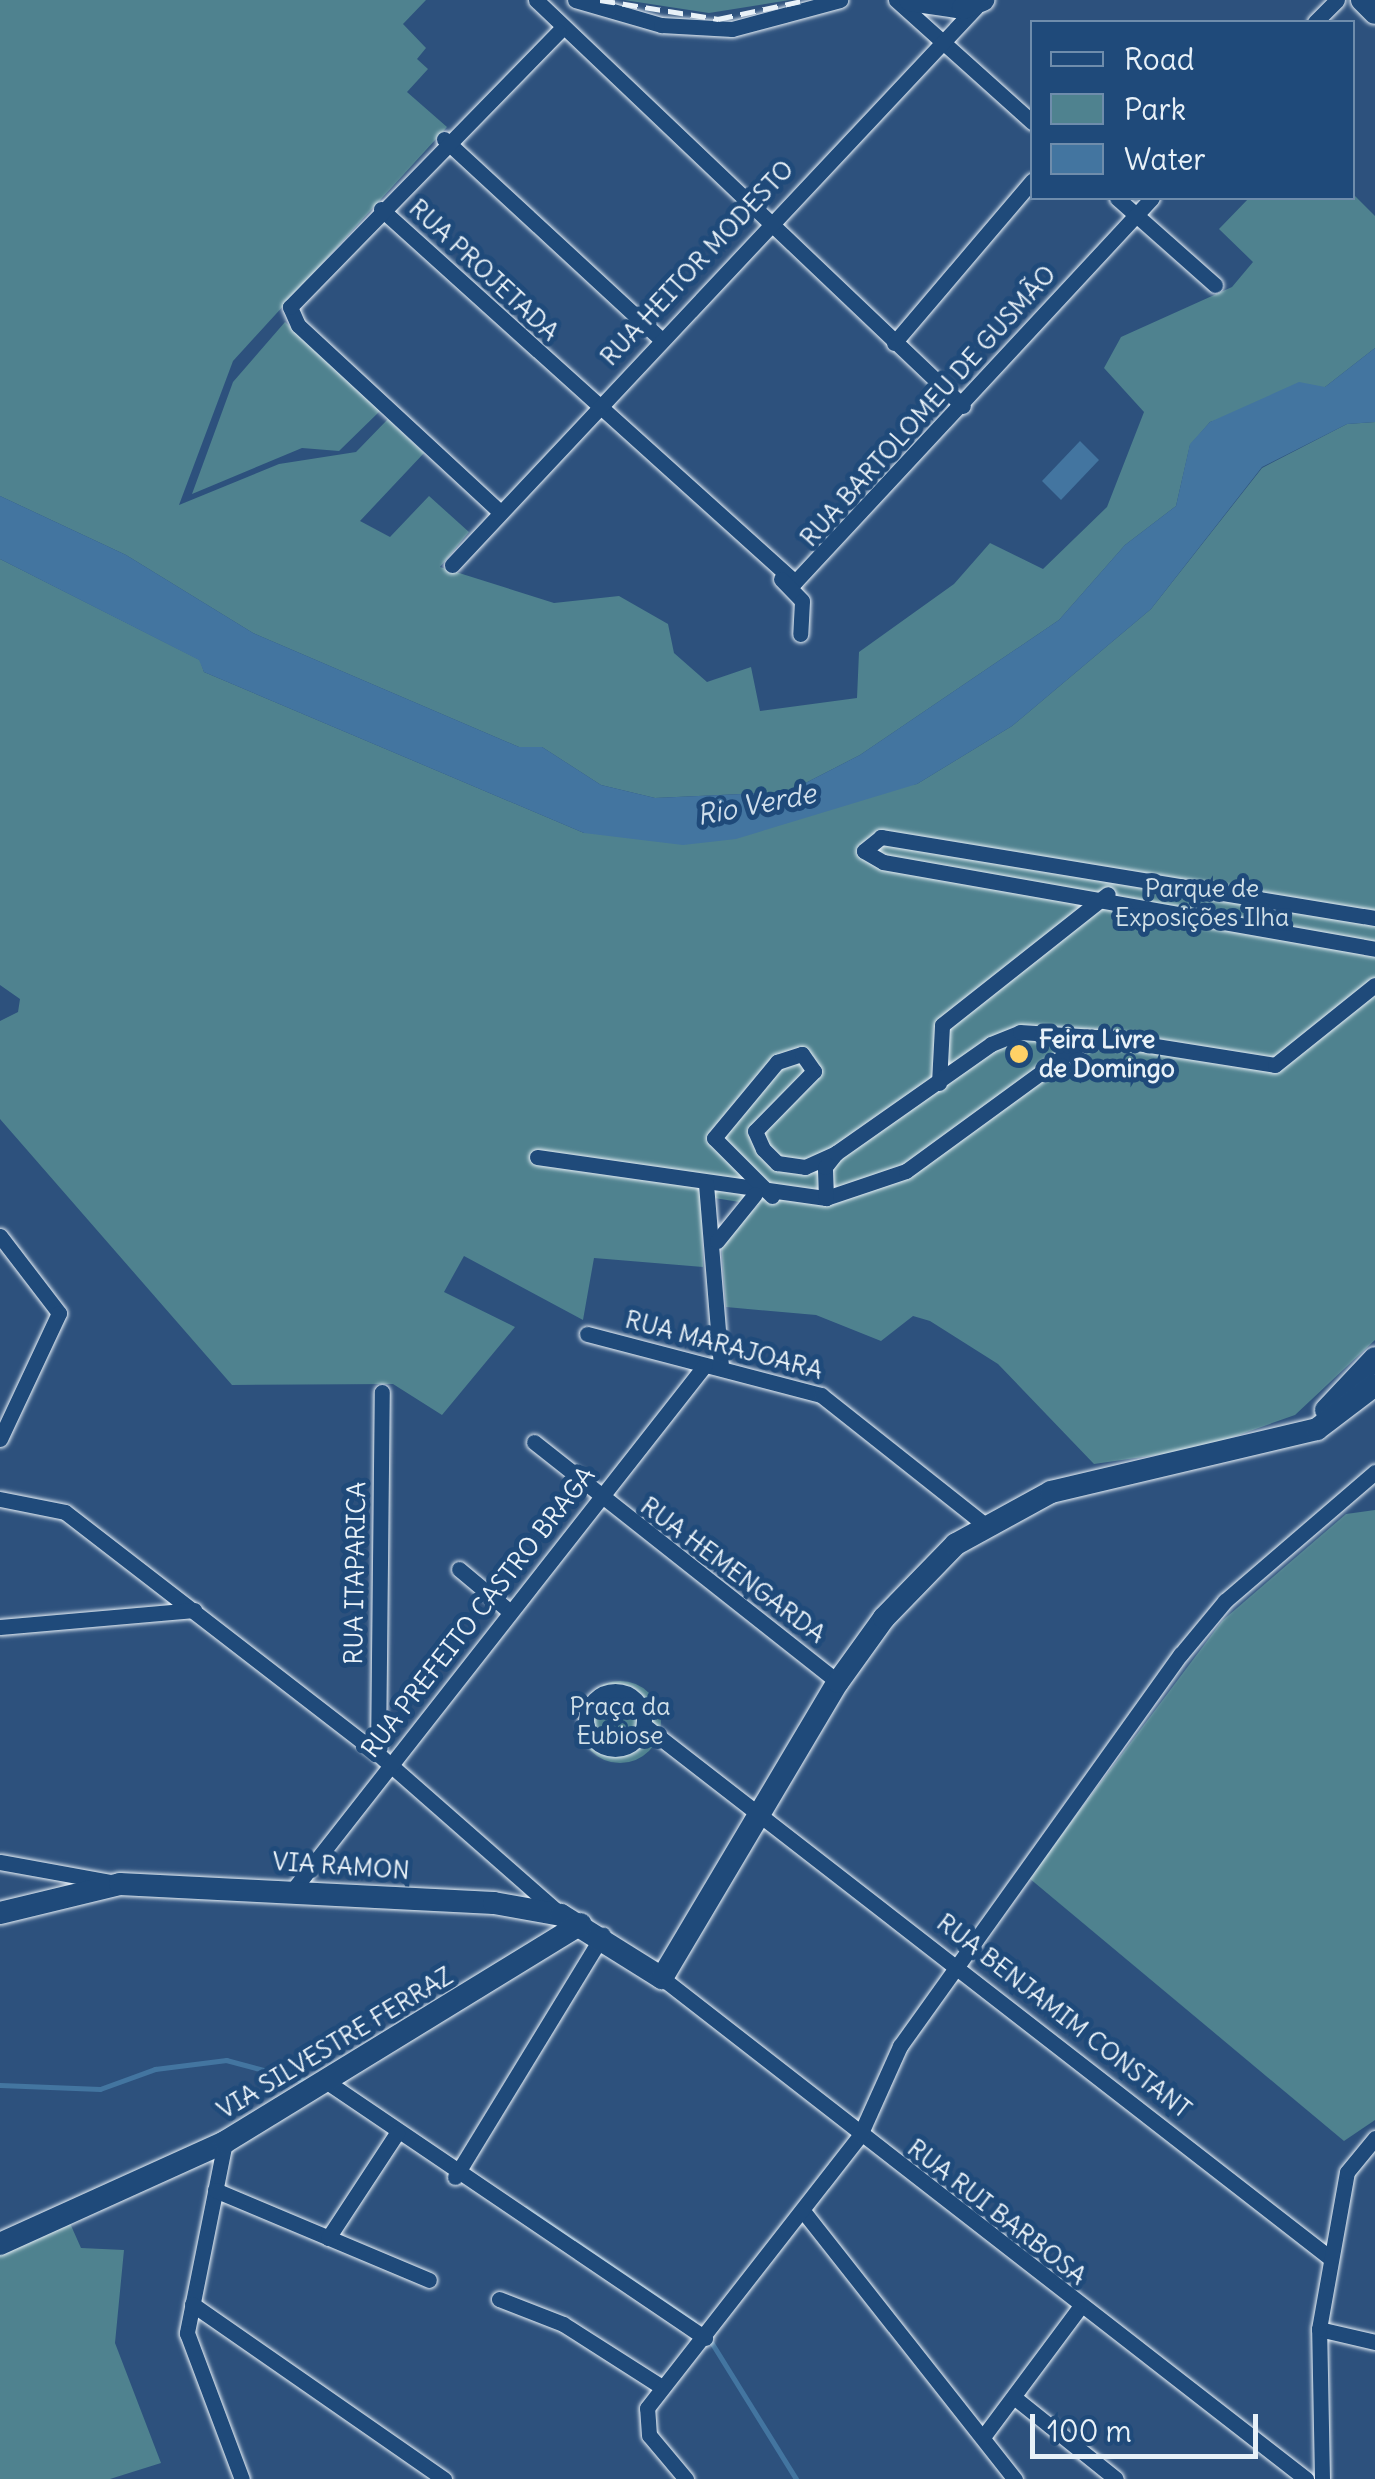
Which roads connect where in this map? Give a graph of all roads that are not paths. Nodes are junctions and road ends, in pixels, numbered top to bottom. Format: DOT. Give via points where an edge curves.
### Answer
graph roads {
  1 [pos="536,0"];
  2 [pos="575,0"];
  3 [pos="840,0"];
  4 [pos="896,0"];
  5 [pos="910,0"];
  6 [pos="1337,0"];
  7 [pos="1362,0"];
  8 [pos="981,2"];
  9 [pos="1375,13"];
  10 [pos="1318,20"];
  11 [pos="559,31"];
  12 [pos="942,42"];
  13 [pos="1030,120"];
  14 [pos="444,139"];
  15 [pos="1030,183"];
  16 [pos="1119,200"];
  17 [pos="1150,200"];
  18 [pos="381,208"];
  19 [pos="1136,214"];
  20 [pos="770,226"];
  21 [pos="1215,285"];
  22 [pos="662,340"];
  23 [pos="894,343"];
  24 [pos="963,406"];
  25 [pos="598,409"];
  26 [pos="500,512"];
  27 [pos="452,565"];
  28 [pos="781,578"];
  29 [pos="800,634"];
  30 [pos="1123,878"];
  31 [pos="1105,897"];
  32 [pos="1375,918"];
  33 [pos="1375,949"];
  34 [pos="1375,985"];
  35 [pos="1100,1038"];
  36 [pos="940,1083"];
  37 [pos="836,1153"];
  38 [pos="536,1157"];
  39 [pos="706,1184"];
  40 [pos="764,1195"];
  41 [pos="826,1198"];
  42 [pos="0,1236"];
  43 [pos="717,1241"];
  44 [pos="587,1334"];
  45 [pos="1375,1358"];
  46 [pos="713,1366"];
  47 [pos="1375,1385"];
  48 [pos="382,1392"];
  49 [pos="0,1438"];
  50 [pos="534,1442"];
  51 [pos="1272,1442"];
  52 [pos="1375,1472"];
  53 [pos="0,1498"];
  54 [pos="597,1498"];
  55 [pos="985,1524"];
  56 [pos="459,1569"];
  57 [pos="194,1610"];
  58 [pos="509,1611"];
  59 [pos="0,1627"];
  60 [pos="838,1682"];
  61 [pos="645,1726"];
  62 [pos="378,1754"];
  63 [pos="391,1766"];
  64 [pos="764,1815"];
  65 [pos="0,1862"];
  66 [pos="120,1884"];
  67 [pos="292,1890"];
  68 [pos="0,1912"];
  69 [pos="571,1919"];
  70 [pos="603,1936"];
  71 [pos="960,1966"];
  72 [pos="662,1978"];
  73 [pos="330,2084"];
  74 [pos="397,2133"];
  75 [pos="860,2136"];
  76 [pos="1375,2138"];
  77 [pos="226,2142"];
  78 [pos="455,2176"];
  79 [pos="215,2190"];
  80 [pos="803,2211"];
  81 [pos="328,2238"];
  82 [pos="0,2244"];
  83 [pos="1330,2258"];
  84 [pos="429,2280"];
  85 [pos="499,2299"];
  86 [pos="192,2304"];
  87 [pos="1079,2308"];
  88 [pos="1319,2329"];
  89 [pos="704,2338"];
  90 [pos="1375,2342"];
  91 [pos="662,2388"];
  92 [pos="1015,2398"];
  93 [pos="983,2437"];
  94 [pos="1013,2478"];
  95 [pos="242,2479"];
  96 [pos="444,2479"];
  97 [pos="686,2479"];
  98 [pos="1116,2479"];
  99 [pos="1306,2479"];
  100 [pos="1322,2479"];
  1 -- 11 [label="street"];
  2 -- 3 [label="street" via="662,24 732,29"];
  4 -- 12 [label="street"];
  5 -- 8 [label="main road"];
  6 -- 10 [label="street"];
  7 -- 9 [label="main road"];
  8 -- 12 [label="street, RUA HEITOR MODESTO"];
  11 -- 14 [label="street"];
  11 -- 20 [label="street"];
  12 -- 13 [label="street"];
  12 -- 20 [label="street, RUA HEITOR MODESTO"];
  14 -- 18 [label="street"];
  14 -- 22 [label="street"];
  15 -- 23 [label="street"];
  16 -- 19 [label="street"];
  17 -- 19 [label="street, RUA BARTOLOMEU DE GUSMÃO"];
  18 -- 25 [label="street, RUA PROJETADA"];
  18 -- 26 [label="street" via="290,314"];
  19 -- 21 [label="street"];
  19 -- 24 [label="street, RUA BARTOLOMEU DE GUSMÃO"];
  20 -- 22 [label="street, RUA HEITOR MODESTO"];
  20 -- 23 [label="street"];
  22 -- 25 [label="street, RUA HEITOR MODESTO"];
  23 -- 24 [label="street"];
  24 -- 28 [label="street, RUA BARTOLOMEU DE GUSMÃO" via="806,578"];
  25 -- 26 [label="street, RUA HEITOR MODESTO"];
  25 -- 28 [label="street"];
  26 -- 27 [label="street, RUA HEITOR MODESTO"];
  28 -- 29 [label="street" via="802,601"];
  30 -- 31 [label="street"];
  30 -- 31 [label="street" via="881,837 865,846 883,862"];
  30 -- 32 [label="street"];
  31 -- 33 [label="street"];
  31 -- 36 [label="street" via="942,1025"];
  34 -- 35 [label="street" via="1275,1065"];
  35 -- 36 [label="street" via="1020,1032"];
  35 -- 41 [label="street" via="1046,1063 906,1171"];
  36 -- 37 [label="street"];
  37 -- 40 [label="street" via="805,1167 777,1163 762,1149 755,1131 814,1071 802,1054 776,1062 714,1138"];
  37 -- 41 [label="street" via="825,1168"];
  38 -- 39 [label="street"];
  39 -- 40 [label="street"];
  39 -- 43 [label="street"];
  40 -- 41 [label="street"];
  40 -- 43 [label="street"];
  42 -- 49 [label="street" via="59,1313"];
  43 -- 46 [label="street"];
  44 -- 46 [label="street, RUA MARAJOARA"];
  45 -- 51 [label="main road" via="1324,1412"];
  46 -- 54 [label="street, RUA PREFEITO CASTRO BRAGA"];
  46 -- 55 [label="street, RUA MARAJOARA" via="836,1403"];
  47 -- 51 [label="main road" via="1331,1422"];
  48 -- 62 [label="street, RUA ITAPARICA"];
  50 -- 54 [label="street, RUA HEMENGARDA"];
  51 -- 55 [label="main road" via="1077,1484"];
  52 -- 71 [label="street" via="1203,1626"];
  53 -- 57 [label="street" via="44,1503"];
  54 -- 58 [label="street, RUA PREFEITO CASTRO BRAGA"];
  54 -- 60 [label="street, RUA HEMENGARDA"];
  55 -- 60 [label="main road" via="906,1592"];
  56 -- 58 [label="street"];
  57 -- 59 [label="street"];
  57 -- 62 [label="street"];
  58 -- 63 [label="street, RUA PREFEITO CASTRO BRAGA"];
  60 -- 64 [label="main road"];
  61 -- 64 [label="street, RUA BENJAMIM CONSTANT"];
  62 -- 63 [label="street"];
  63 -- 67 [label="street, RUA PREFEITO CASTRO BRAGA"];
  63 -- 69 [label="street"];
  64 -- 71 [label="street, RUA BENJAMIM CONSTANT"];
  64 -- 72 [label="main road"];
  65 -- 66 [label="street"];
  66 -- 67 [label="main road, VIA RAMON"];
  66 -- 68 [label="main road, VIA RAMON"];
  67 -- 69 [label="main road, VIA RAMON"];
  69 -- 70 [label="main road, VIA RAMON"];
  69 -- 73 [label="main road, VIA SILVESTRE FERRAZ"];
  70 -- 72 [label="main road, VIA RAMON"];
  70 -- 78 [label="street"];
  71 -- 75 [label="street" via="900,2046"];
  71 -- 83 [label="street, RUA BENJAMIM CONSTANT"];
  72 -- 75 [label="street, RUA RUI BARBOSA"];
  73 -- 74 [label="street"];
  73 -- 77 [label="main road, VIA SILVESTRE FERRAZ"];
  74 -- 78 [label="street"];
  74 -- 81 [label="street"];
  75 -- 80 [label="street"];
  75 -- 87 [label="street, RUA RUI BARBOSA"];
  76 -- 83 [label="street" via="1350,2164"];
  77 -- 79 [label="street"];
  77 -- 82 [label="main road, VIA SILVESTRE FERRAZ"];
  78 -- 89 [label="street" via="599,2261"];
  79 -- 81 [label="street"];
  79 -- 86 [label="street"];
  80 -- 89 [label="street"];
  80 -- 93 [label="street"];
  81 -- 84 [label="street"];
  83 -- 88 [label="street"];
  85 -- 91 [label="street" via="563,2324"];
  86 -- 95 [label="street" via="189,2343"];
  86 -- 96 [label="street"];
  87 -- 92 [label="street"];
  87 -- 99 [label="street, RUA RUI BARBOSA"];
  88 -- 90 [label="street"];
  88 -- 100 [label="street"];
  89 -- 91 [label="street"];
  91 -- 97 [label="street" via="647,2408 649,2434"];
  92 -- 93 [label="street"];
  92 -- 98 [label="street"];
  93 -- 94 [label="street"];
}
